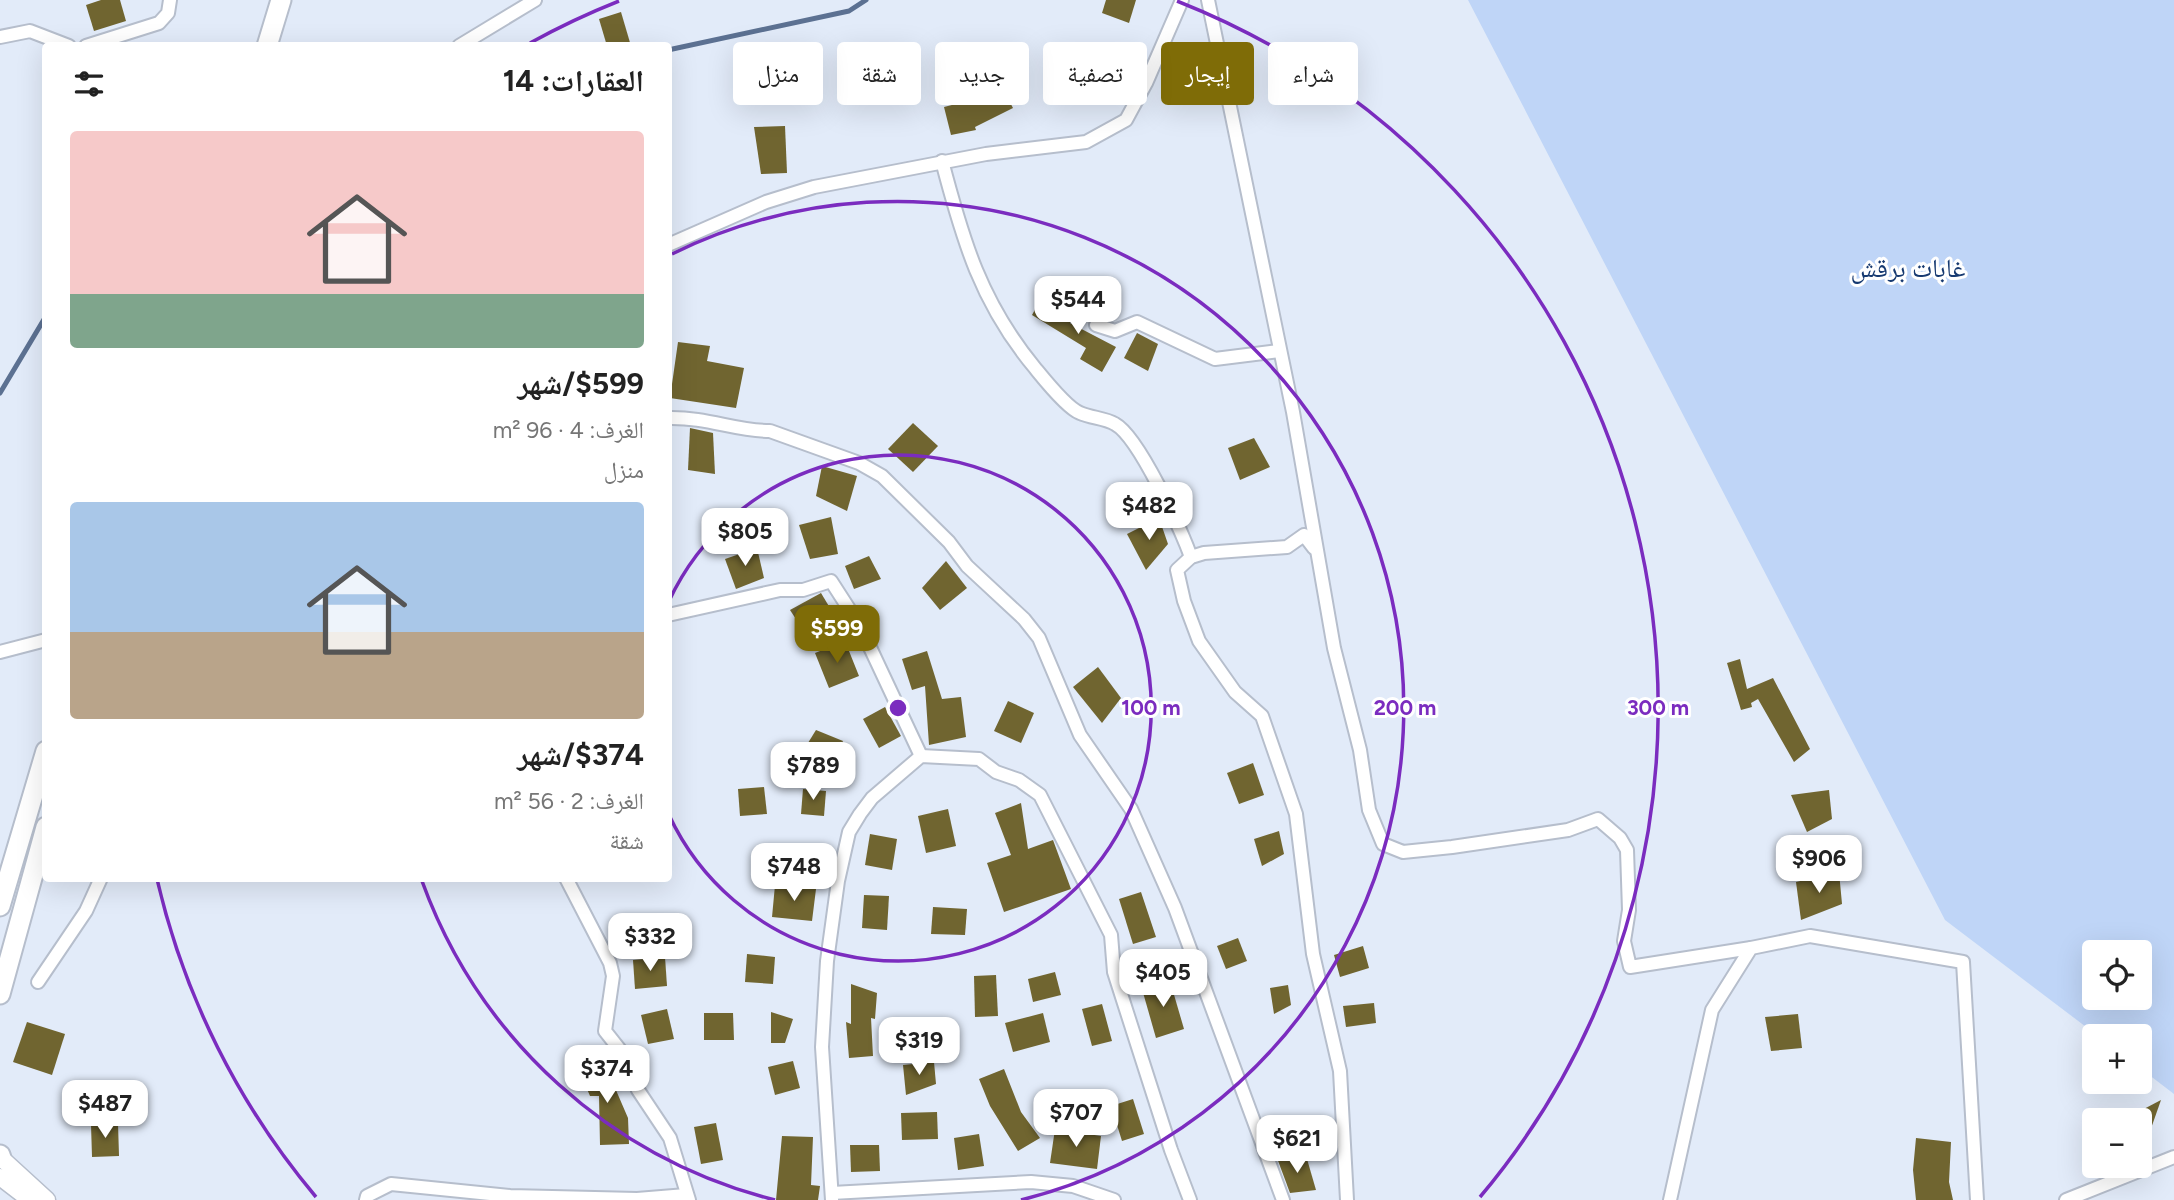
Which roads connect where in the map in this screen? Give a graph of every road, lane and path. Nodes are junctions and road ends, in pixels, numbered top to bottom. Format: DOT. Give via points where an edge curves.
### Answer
graph roads {
  1 [pos="170,0"];
  2 [pos="281,0"];
  3 [pos="535,0"];
  4 [pos="1182,0"];
  5 [pos="1208,0"];
  6 [pos="0,37"];
  7 [pos="59,42"];
  8 [pos="99,42"];
  9 [pos="268,42"];
  10 [pos="466,42"];
  11 [pos="942,161"];
  12 [pos="672,243"];
  13 [pos="1096,325"];
  14 [pos="1279,351"];
  15 [pos="672,418"];
  16 [pos="1315,549"];
  17 [pos="1191,557"];
  18 [pos="672,614"];
  19 [pos="42,641"];
  20 [pos="0,652"];
  21 [pos="921,756"];
  22 [pos="42,764"];
  23 [pos="42,841"];
  24 [pos="99,882"];
  25 [pos="568,882"];
  26 [pos="0,906"];
  27 [pos="1751,948"];
  28 [pos="38,982"];
  29 [pos="0,994"];
  30 [pos="0,1157"];
  31 [pos="2174,1157"];
  32 [pos="0,1177"];
  33 [pos="832,1197"];
  34 [pos="687,1198"];
  35 [pos="2080,1198"];
  36 [pos="30,1200"];
  37 [pos="47,1200"];
  38 [pos="366,1200"];
  39 [pos="1114,1200"];
  40 [pos="1190,1200"];
  41 [pos="1283,1200"];
  42 [pos="1348,1200"];
  43 [pos="1670,1200"];
  44 [pos="1977,1200"];
  45 [pos="2066,1200"];
  1 -- 8 [label="street" via="168,13 159,23"];
  2 -- 9 [label="main road"];
  3 -- 10 [label="street"];
  4 -- 11 [label="street" via="1126,120 1086,142"];
  5 -- 14 [label="street"];
  6 -- 7 [label="street" via="30,31"];
  11 -- 12 [label="street" via="778,198"];
  11 -- 17 [label="street" via="969,259 1000,321 1077,413 1117,424 1177,518"];
  13 -- 14 [label="street" via="1115,331 1137,322 1215,359"];
  14 -- 16 [label="street"];
  15 -- 41 [label="street" via="694,417 770,431 859,463 902,493 1039,638 1080,735 1131,809 1175,908"];
  16 -- 17 [label="street" via="1304,535 1287,547 1204,552"];
  16 -- 27 [label="street" via="1369,810 1383,844 1404,852 1452,847 1568,830 1598,819 1627,850 1629,910 1624,941 1630,967"];
  17 -- 42 [label="street" via="1177,570 1199,641 1235,692 1262,716 1296,814 1312,943 1340,1071"];
  18 -- 21 [label="street" via="831,581 860,626"];
  19 -- 20 [label="street"];
  21 -- 33 [label="street" via="860,814 849,832 838,881 822,1036"];
  21 -- 40 [label="street" via="979,758 1040,795 1111,935 1114,972"];
  22 -- 26 [label="main road"];
  23 -- 29 [label="main road"];
  24 -- 28 [label="street" via="86,911"];
  25 -- 34 [label="street" via="610,962 613,976 605,1031 624,1055 638,1090 670,1138"];
  27 -- 43 [label="street" via="1712,1010"];
  27 -- 44 [label="street" via="1810,936 1963,962"];
  30 -- 37 [label="street"];
  31 -- 35 [label="street"];
  32 -- 36 [label="street"];
  33 -- 39 [label="street" via="1031,1182 1073,1186"];
  34 -- 38 [label="street" via="510,1196 390,1184"];
  35 -- 45 [label="street"];
}
